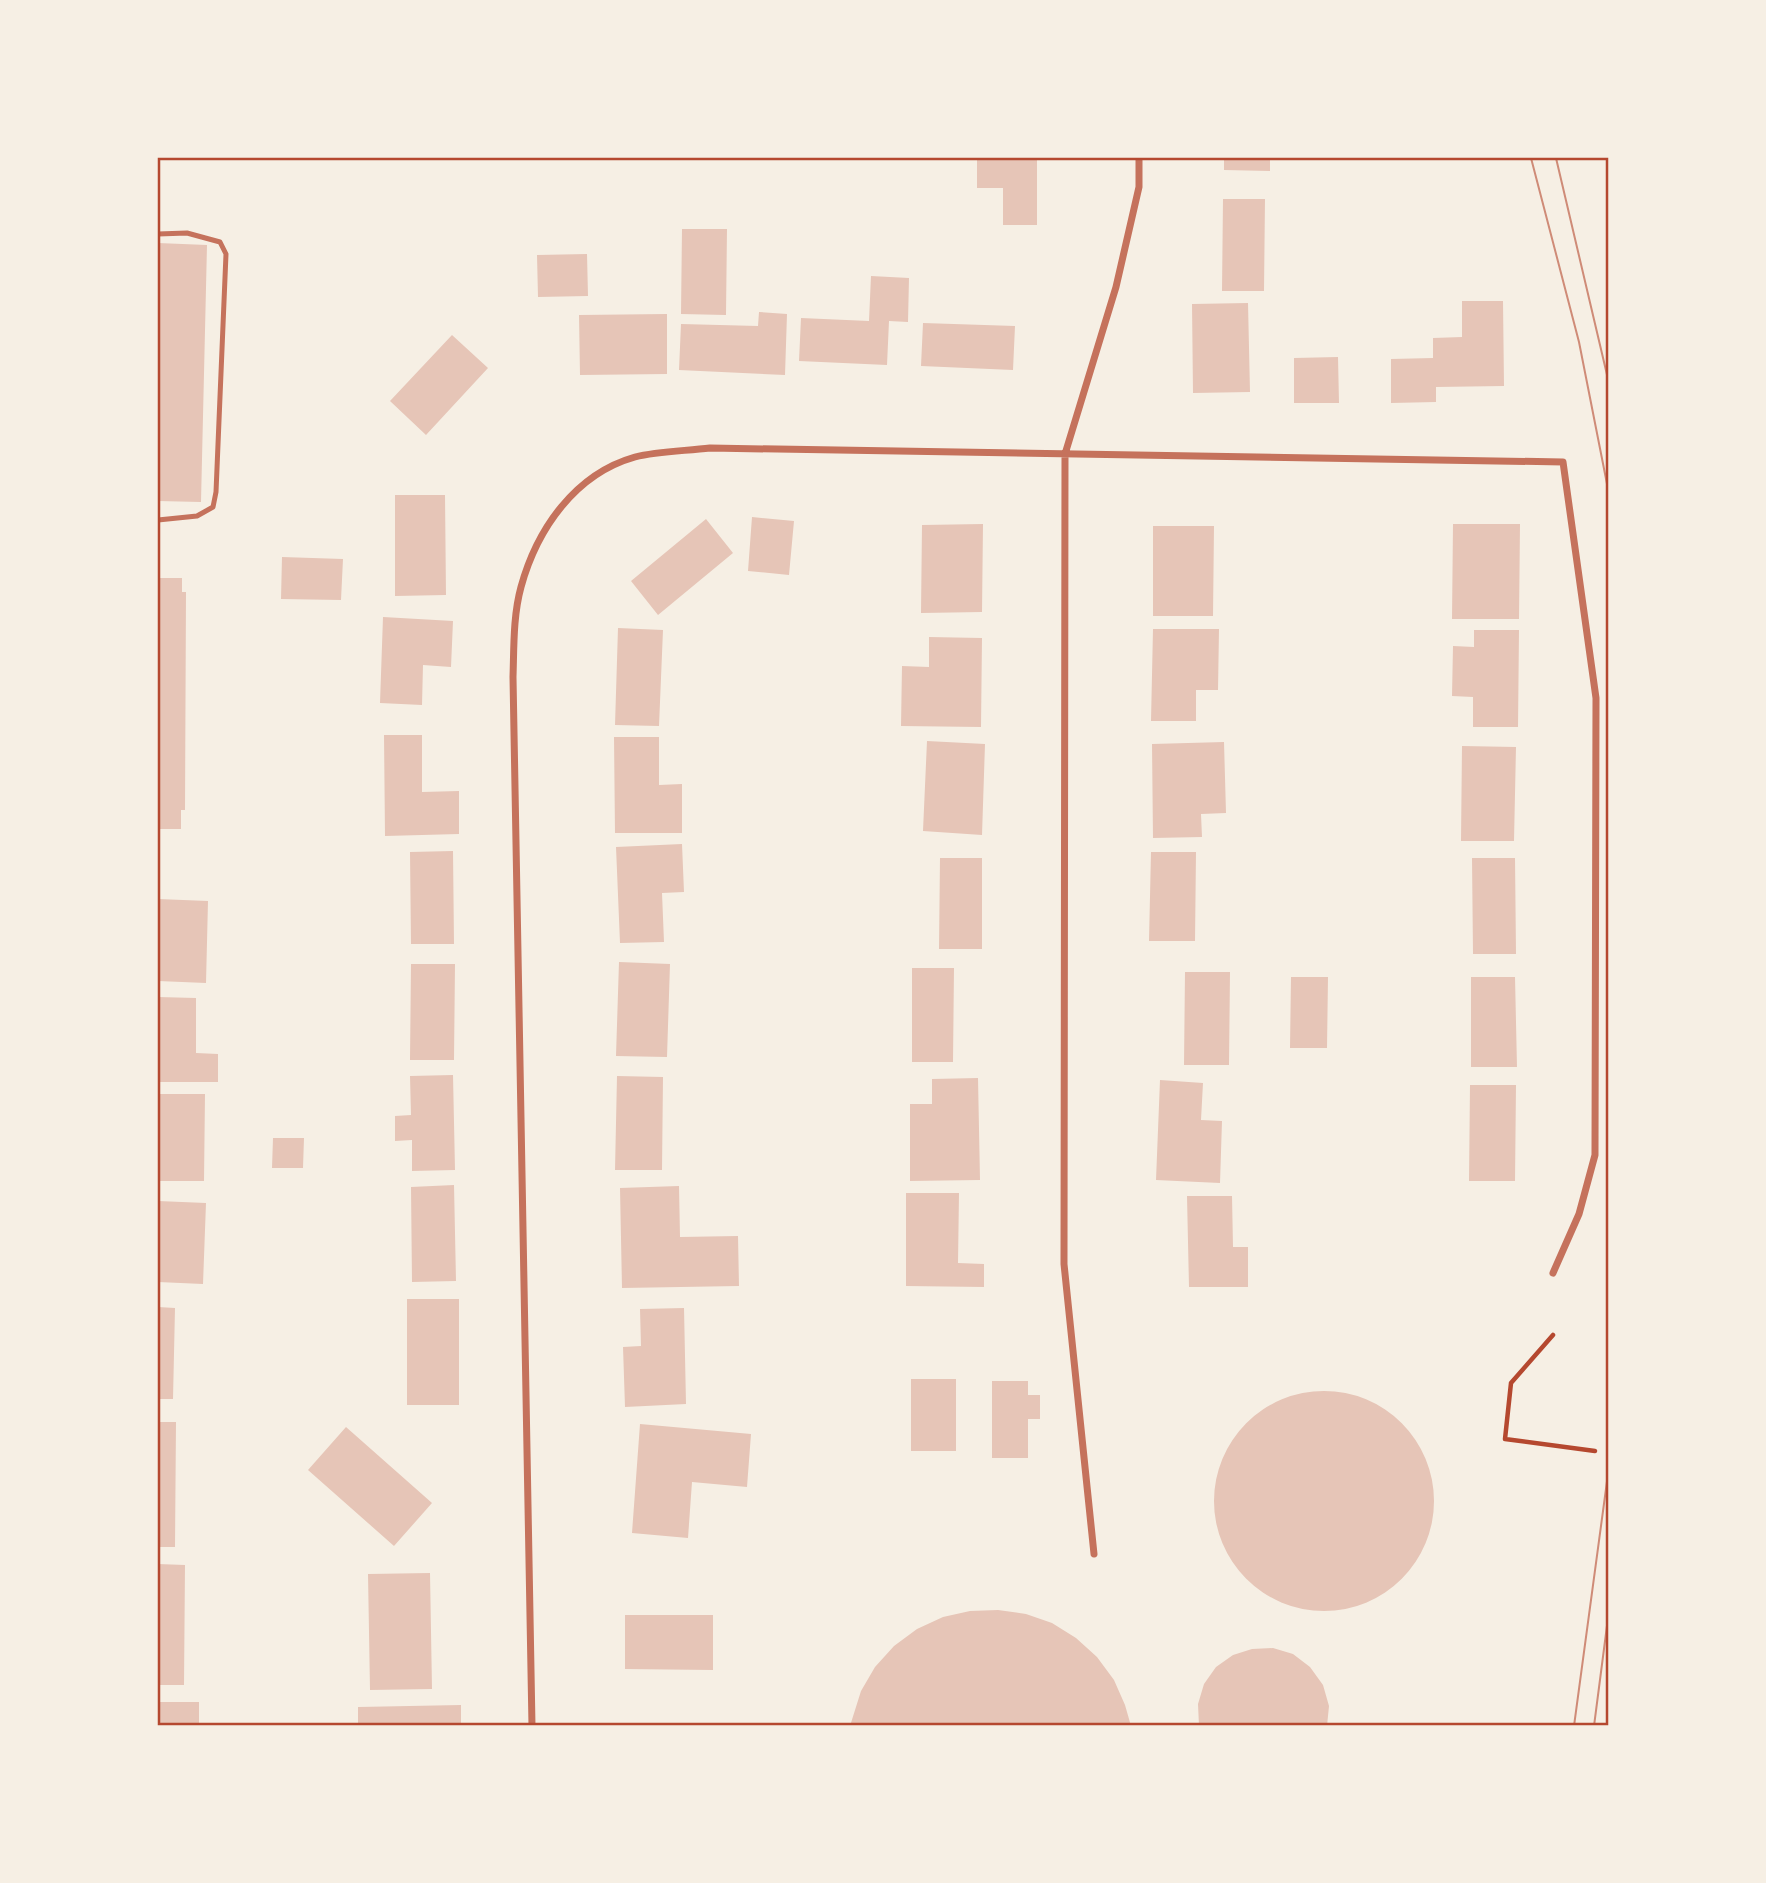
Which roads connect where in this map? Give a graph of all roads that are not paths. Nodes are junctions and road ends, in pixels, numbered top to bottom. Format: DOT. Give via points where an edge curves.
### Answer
graph roads {
  1 [pos="1139,158"];
  2 [pos="158,234"];
  3 [pos="1065,454"];
  4 [pos="158,520"];
  5 [pos="1552,1273"];
  6 [pos="1094,1554"];
  7 [pos="532,1726"];
  1 -- 3 [label="street" via="1139,187 1116,287"];
  2 -- 4 [label="lane" via="187,233 220,242 226,254 214,500 212,507 197,516"];
  3 -- 5 [label="street" via="1563,462 1596,698 1595,1155 1579,1214"];
  3 -- 6 [label="street" via="1064,1264"];
  3 -- 7 [label="street" via="710,448 636,457 574,491 552,517 535,550 520,588 513,654"];
}
